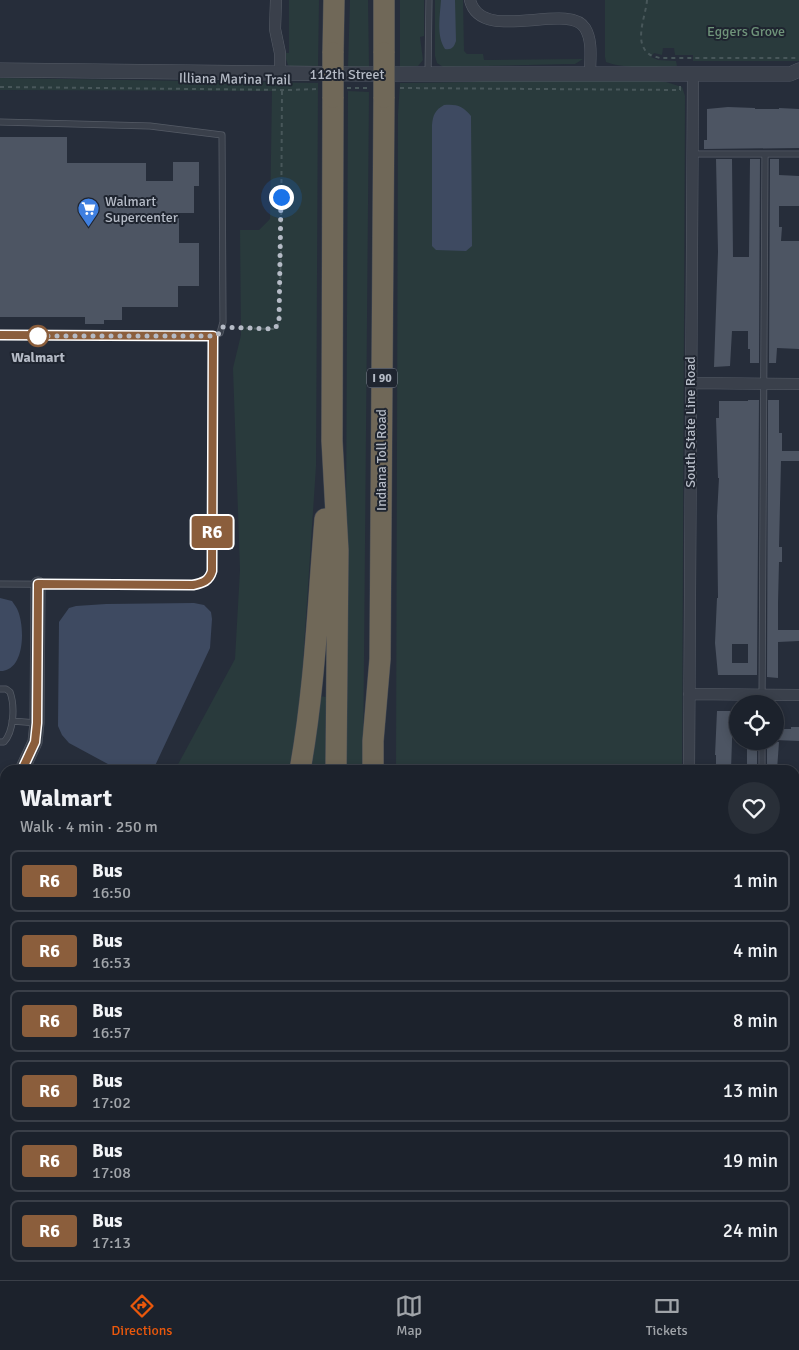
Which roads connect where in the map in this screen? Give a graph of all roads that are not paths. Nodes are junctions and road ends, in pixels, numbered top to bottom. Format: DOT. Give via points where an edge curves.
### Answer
graph roads {
  1 [pos="276,0"];
  2 [pos="334,0"];
  3 [pos="384,0"];
  4 [pos="429,0"];
  5 [pos="470,0"];
  6 [pos="0,70"];
  7 [pos="280,73"];
  8 [pos="693,73"];
  9 [pos="428,74"];
  10 [pos="590,74"];
  11 [pos="796,74"];
  12 [pos="0,122"];
  13 [pos="692,154"];
  14 [pos="765,154"];
  15 [pos="799,154"];
  16 [pos="0,335"];
  17 [pos="213,336"];
  18 [pos="690,383"];
  19 [pos="764,384"];
  20 [pos="799,384"];
  21 [pos="332,441"];
  22 [pos="0,584"];
  23 [pos="38,584"];
  24 [pos="380,659"];
  25 [pos="0,689"];
  26 [pos="689,694"];
  27 [pos="799,694"];
  28 [pos="762,695"];
  29 [pos="784,696"];
  30 [pos="729,697"];
  31 [pos="12,721"];
  32 [pos="37,723"];
  33 [pos="0,742"];
  34 [pos="762,750"];
  35 [pos="24,765"];
  36 [pos="301,765"];
  37 [pos="336,765"];
  38 [pos="373,765"];
  39 [pos="386,765"];
  40 [pos="689,765"];
  41 [pos="762,765"];
  1 -- 7 [label="street"];
  2 -- 21 [label="highway, bridge" via="331,91"];
  3 -- 24 [label="highway, Indiana Toll Road / I 90, bridge"];
  4 -- 9 [label="lane"];
  5 -- 10 [label="street" via="478,15 493,21 573,20 584,26 590,41"];
  6 -- 7 [label="street, 112th Street"];
  7 -- 9 [label="street, 112th Street"];
  8 -- 10 [label="street, 112th Street"];
  8 -- 11 [label="street, 112th Street"];
  8 -- 13 [label="street, South State Line Road"];
  9 -- 10 [label="street, 112th Street"];
  12 -- 17 [label="lane" via="150,126 222,135 224,322 220,333"];
  13 -- 14 [label="lane"];
  13 -- 18 [label="street, South State Line Road"];
  14 -- 15 [label="lane"];
  14 -- 19 [label="lane"];
  16 -- 17 [label="lane"];
  17 -- 23 [label="lane" via="210,577 193,585"];
  18 -- 19 [label="street"];
  18 -- 26 [label="street, South State Line Road"];
  19 -- 20 [label="street"];
  19 -- 28 [label="lane"];
  21 -- 36 [label="highway" via="314,664"];
  21 -- 37 [label="highway" via="338,550"];
  22 -- 23 [label="lane"];
  23 -- 32 [label="street"];
  24 -- 38 [label="highway, Indiana Toll Road / I 90"];
  24 -- 39 [label="highway"];
  25 -- 31 [label="lane" via="10,692"];
  26 -- 30 [label="street"];
  26 -- 40 [label="street, South State Line Road"];
  27 -- 29 [label="street"];
  31 -- 32 [label="lane"];
  31 -- 33 [label="lane" via="9,736"];
  32 -- 35 [label="street" via="35,742"];
  34 -- 41 [label="lane"];
}
